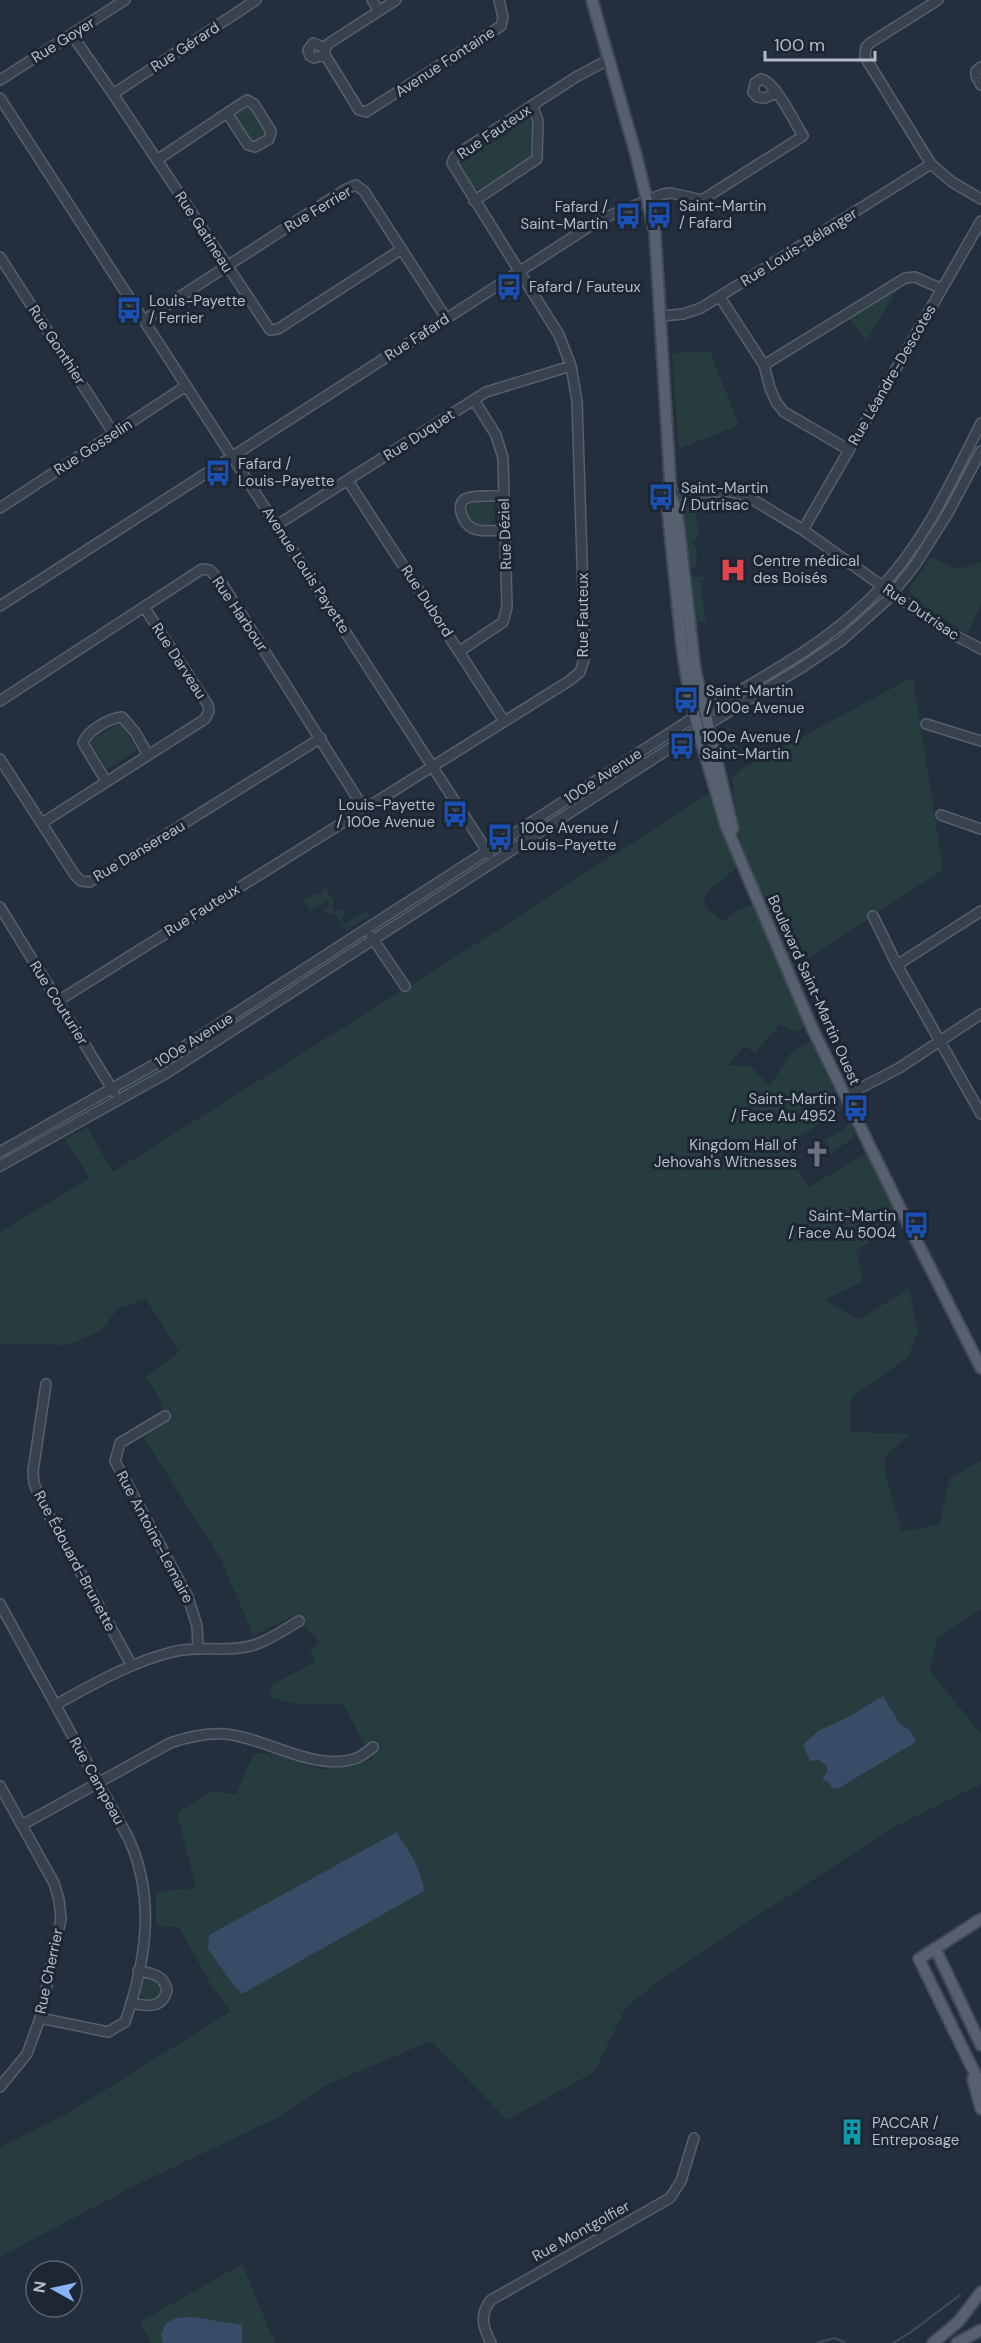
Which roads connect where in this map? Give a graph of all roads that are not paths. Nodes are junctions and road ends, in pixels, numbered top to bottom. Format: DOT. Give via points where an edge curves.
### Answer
graph roads {
  1 [pos="125,0"];
  2 [pos="256,0"];
  3 [pos="372,0"];
  4 [pos="396,0"];
  5 [pos="499,0"];
  6 [pos="591,0"];
  7 [pos="938,0"];
  8 [pos="379,11"];
  9 [pos="72,35"];
  10 [pos="608,60"];
  11 [pos="981,67"];
  12 [pos="0,80"];
  13 [pos="981,85"];
  14 [pos="776,93"];
  15 [pos="113,94"];
  16 [pos="0,98"];
  17 [pos="532,107"];
  18 [pos="227,113"];
  19 [pos="157,160"];
  20 [pos="931,164"];
  21 [pos="981,199"];
  22 [pos="474,201"];
  23 [pos="648,201"];
  24 [pos="981,221"];
  25 [pos="402,249"];
  26 [pos="1,259"];
  27 [pos="226,266"];
  28 [pos="519,272"];
  29 [pos="942,289"];
  30 [pos="720,297"];
  31 [pos="661,316"];
  32 [pos="446,318"];
  33 [pos="144,320"];
  34 [pos="764,365"];
  35 [pos="571,366"];
  36 [pos="186,386"];
  37 [pos="474,400"];
  38 [pos="981,423"];
  39 [pos="114,434"];
  40 [pos="849,450"];
  41 [pos="981,451"];
  42 [pos="231,456"];
  43 [pos="977,467"];
  44 [pos="348,481"];
  45 [pos="671,495"];
  46 [pos="504,496"];
  47 [pos="0,508"];
  48 [pos="277,525"];
  49 [pos="504,530"];
  50 [pos="803,530"];
  51 [pos="883,586"];
  52 [pos="893,593"];
  53 [pos="0,606"];
  54 [pos="144,607"];
  55 [pos="981,649"];
  56 [pos="460,651"];
  57 [pos="0,701"];
  58 [pos="700,714"];
  59 [pos="504,721"];
  60 [pos="926,724"];
  61 [pos="703,728"];
  62 [pos="321,738"];
  63 [pos="981,741"];
  64 [pos="148,755"];
  65 [pos="0,759"];
  66 [pos="432,767"];
  67 [pos="106,781"];
  68 [pos="364,809"];
  69 [pos="941,815"];
  70 [pos="42,823"];
  71 [pos="981,829"];
  72 [pos="487,851"];
  73 [pos="493,861"];
  74 [pos="0,907"];
  75 [pos="981,911"];
  76 [pos="873,916"];
  77 [pos="367,929"];
  78 [pos="374,939"];
  79 [pos="897,965"];
  80 [pos="405,986"];
  81 [pos="58,1001"];
  82 [pos="981,1014"];
  83 [pos="939,1041"];
  84 [pos="112,1089"];
  85 [pos="845,1096"];
  86 [pos="118,1100"];
  87 [pos="981,1114"];
  88 [pos="0,1152"];
  89 [pos="0,1166"];
  90 [pos="981,1368"];
  91 [pos="46,1384"];
  92 [pos="165,1416"];
  93 [pos="0,1604"];
  94 [pos="299,1621"];
  95 [pos="198,1647"];
  96 [pos="131,1664"];
  97 [pos="56,1705"];
  98 [pos="373,1747"];
  99 [pos="97,1782"];
  100 [pos="0,1786"];
  101 [pos="22,1825"];
  102 [pos="981,1920"];
  103 [pos="935,1948"];
  104 [pos="138,1971"];
  105 [pos="131,2003"];
  106 [pos="40,2018"];
  107 [pos="981,2045"];
  108 [pos="967,2059"];
  109 [pos="0,2086"];
  110 [pos="981,2086"];
  111 [pos="981,2109"];
  112 [pos="694,2138"];
  113 [pos="981,2292"];
  114 [pos="981,2330"];
  115 [pos="491,2343"];
  116 [pos="933,2343"];
  117 [pos="957,2343"];
  1 -- 9 [label="street, Rue Goyer"];
  2 -- 15 [label="street, Rue Gérard"];
  3 -- 8 [label="street"];
  4 -- 8 [label="street"];
  5 -- 8 [label="street, Avenue Fontaine" via="503,21 496,29 366,112 359,110 325,51"];
  6 -- 10 [label="main road, Boulevard Saint-Martin Ouest"];
  7 -- 20 [label="street" via="870,43 864,53"];
  9 -- 12 [label="street, Rue Goyer"];
  9 -- 15 [label="street, Rue Gatineau"];
  10 -- 17 [label="street, Rue Fauteux"];
  10 -- 23 [label="main road, Boulevard Saint-Martin Ouest"];
  11 -- 13 [label="street" via="976,71"];
  14 -- 23 [label="street, Rue Fafard" via="803,136 705,198 694,200 671,193"];
  15 -- 19 [label="street, Rue Gatineau"];
  16 -- 33 [label="street, Avenue Louis Payette"];
  17 -- 22 [label="street" via="538,121 537,159"];
  17 -- 22 [label="street, Rue Fauteux" via="454,158 453,168"];
  18 -- 18 [label="street" via="250,146 257,147 271,137 252,102 244,102"];
  18 -- 19 [label="street"];
  19 -- 27 [label="street, Rue Gatineau"];
  20 -- 21 [label="street"];
  20 -- 30 [label="street, Rue Louis-Bélanger"];
  22 -- 28 [label="street, Rue Fauteux"];
  23 -- 28 [label="street, Rue Fafard" via="601,219"];
  23 -- 31 [label="main road, Boulevard Saint-Martin Ouest" via="657,246"];
  24 -- 29 [label="street, Rue Léandre-Descotes"];
  25 -- 27 [label="street, Rue Ferrier" via="364,191 353,186"];
  25 -- 27 [label="street, Rue Gatineau" via="273,331"];
  25 -- 32 [label="street, Rue Ferrier"];
  26 -- 39 [label="street, Rue Gonthier"];
  27 -- 33 [label="street, Rue Ferrier"];
  28 -- 32 [label="street, Rue Fafard"];
  28 -- 35 [label="street, Rue Fauteux" via="559,335"];
  29 -- 34 [label="street" via="915,277 904,278"];
  29 -- 40 [label="street, Rue Léandre-Descotes"];
  30 -- 31 [label="street, Rue Louis-Bélanger" via="692,312"];
  30 -- 34 [label="street"];
  31 -- 45 [label="main road, Boulevard Saint-Martin Ouest"];
  32 -- 42 [label="street, Rue Fafard"];
  33 -- 36 [label="street, Avenue Louis Payette"];
  34 -- 40 [label="street" via="770,388 784,412"];
  35 -- 37 [label="street, Rue Duquet" via="486,392"];
  35 -- 59 [label="street, Rue Fauteux" via="577,401 585,661 577,676"];
  36 -- 39 [label="street, Rue Gosselin"];
  36 -- 42 [label="street, Avenue Louis Payette"];
  37 -- 44 [label="street, Rue Duquet"];
  37 -- 46 [label="street, Rue Déziel" via="501,448"];
  38 -- 51 [label="street, 100e Avenue" via="924,529"];
  39 -- 47 [label="street, Rue Gosselin"];
  40 -- 50 [label="street, Rue Léandre-Descotes"];
  41 -- 43 [label="street, 100e Avenue"];
  42 -- 48 [label="street, Avenue Louis Payette"];
  42 -- 53 [label="street, Rue Fafard"];
  43 -- 52 [label="street, 100e Avenue" via="938,531"];
  44 -- 48 [label="street, Rue Duquet"];
  44 -- 56 [label="street, Rue Dubord"];
  45 -- 50 [label="street, Rue Dutrisac" via="739,493"];
  45 -- 58 [label="main road, Boulevard Saint-Martin Ouest" via="668,513 682,648"];
  46 -- 49 [label="street, Rue Déziel"];
  46 -- 49 [label="street" via="468,498 460,508 471,528"];
  48 -- 66 [label="street, Avenue Louis Payette"];
  49 -- 56 [label="street, Rue Déziel" via="506,616"];
  50 -- 51 [label="street, Rue Dutrisac"];
  51 -- 52 [label="street, Rue Dutrisac"];
  51 -- 58 [label="street, 100e Avenue" via="824,638"];
  52 -- 55 [label="street, Rue Dutrisac" via="943,629"];
  52 -- 61 [label="street, 100e Avenue" via="830,649"];
  54 -- 57 [label="street, Rue Harbour"];
  54 -- 62 [label="street, Rue Harbour" via="202,570 210,570"];
  54 -- 64 [label="street, Rue Darveau" via="209,711 206,719"];
  56 -- 59 [label="street, Rue Dubord"];
  58 -- 61 [label="main road, Boulevard Saint-Martin Ouest"];
  58 -- 72 [label="street, 100e Avenue"];
  59 -- 66 [label="street, Rue Fauteux"];
  60 -- 63 [label="street"];
  61 -- 73 [label="street, 100e Avenue"];
  61 -- 85 [label="main road, Boulevard Saint-Martin Ouest" via="724,818 800,1001"];
  62 -- 68 [label="street, Rue Harbour"];
  62 -- 70 [label="street, Rue Dansereau" via="90,882 75,875"];
  64 -- 67 [label="street, Rue Darveau"];
  64 -- 67 [label="street" via="122,717 108,721 85,737 83,743"];
  65 -- 70 [label="street, Rue Dansereau"];
  66 -- 68 [label="street, Rue Fauteux"];
  66 -- 72 [label="street, Avenue Louis Payette"];
  67 -- 70 [label="street, Rue Darveau"];
  68 -- 81 [label="street, Rue Fauteux"];
  69 -- 71 [label="street"];
  72 -- 73 [label="street, Avenue Louis Payette"];
  72 -- 77 [label="street, 100e Avenue"];
  73 -- 78 [label="street, 100e Avenue"];
  74 -- 81 [label="street, Rue Couturier"];
  75 -- 79 [label="street"];
  76 -- 79 [label="street"];
  77 -- 78 [label="street"];
  77 -- 84 [label="street, 100e Avenue"];
  78 -- 80 [label="street"];
  78 -- 86 [label="street, 100e Avenue"];
  79 -- 83 [label="street"];
  81 -- 84 [label="street, Rue Couturier"];
  82 -- 83 [label="street"];
  83 -- 85 [label="street" via="884,1077"];
  83 -- 87 [label="street"];
  84 -- 86 [label="street, Rue Couturier"];
  84 -- 88 [label="street, 100e Avenue"];
  85 -- 90 [label="main road, Boulevard Saint-Martin Ouest"];
  86 -- 89 [label="street, 100e Avenue"];
  91 -- 96 [label="street, Rue Édouard-Brunette" via="34,1483"];
  92 -- 95 [label="street, Rue Antoine-Lemaire" via="126,1438 115,1461 188,1597 197,1626"];
  93 -- 97 [label="street, Rue Campeau"];
  94 -- 95 [label="street" via="254,1645"];
  95 -- 96 [label="street"];
  96 -- 97 [label="street"];
  97 -- 99 [label="street, Rue Campeau"];
  98 -- 99 [label="street" via="357,1758 319,1760 245,1738 208,1734 170,1743"];
  99 -- 101 [label="street"];
  99 -- 104 [label="street, Rue Campeau" via="129,1839 144,1880 146,1915"];
  100 -- 101 [label="street, Rue Cherrier"];
  101 -- 106 [label="street, Rue Cherrier" via="54,1883 61,1919"];
  102 -- 103 [label="main road"];
  103 -- 107 [label="main road"];
  103 -- 108 [label="main road" via="919,1959"];
  104 -- 105 [label="street, Rue Campeau"];
  104 -- 105 [label="street" via="156,1975 167,1990 161,2003 153,2006"];
  105 -- 106 [label="street, Rue Campeau" via="125,2022 108,2032"];
  106 -- 109 [label="street, Rue Cherrier" via="27,2054"];
  108 -- 110 [label="main road"];
  108 -- 111 [label="main road"];
  112 -- 115 [label="street, Rue Montgolfier" via="681,2181 670,2198 491,2300 483,2320"];
  113 -- 116 [label="main road" via="959,2321"];
  114 -- 117 [label="main road"];
}
